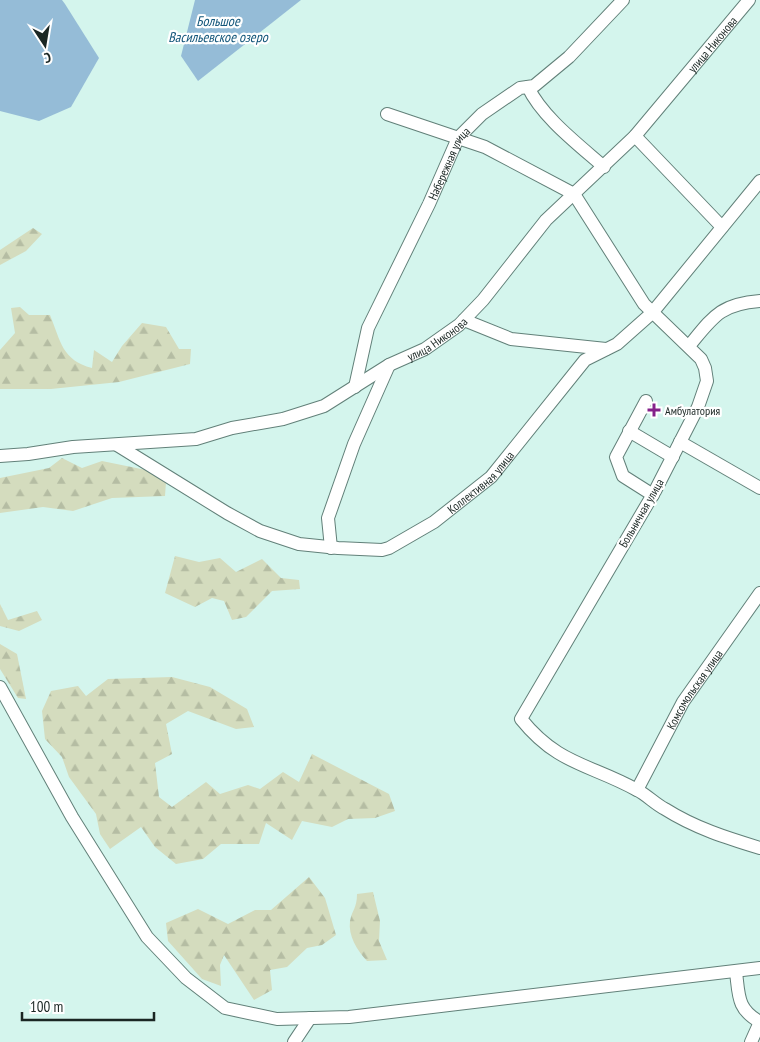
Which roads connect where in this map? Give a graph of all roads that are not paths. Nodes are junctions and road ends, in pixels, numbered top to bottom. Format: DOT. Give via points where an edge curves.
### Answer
graph roads {
  1 [pos="624,0"];
  2 [pos="749,0"];
  3 [pos="528,87"];
  4 [pos="387,114"];
  5 [pos="635,136"];
  6 [pos="458,138"];
  7 [pos="604,167"];
  8 [pos="760,181"];
  9 [pos="574,194"];
  10 [pos="722,226"];
  11 [pos="760,300"];
  12 [pos="652,313"];
  13 [pos="464,320"];
  14 [pos="689,346"];
  15 [pos="606,349"];
  16 [pos="389,365"];
  17 [pos="355,387"];
  18 [pos="646,401"];
  19 [pos="628,431"];
  20 [pos="680,442"];
  21 [pos="117,445"];
  22 [pos="0,456"];
  23 [pos="672,457"];
  24 [pos="760,488"];
  25 [pos="653,495"];
  26 [pos="331,548"];
  27 [pos="760,593"];
  28 [pos="0,687"];
  29 [pos="637,790"];
  30 [pos="760,848"];
  31 [pos="760,968"];
  32 [pos="736,972"];
  33 [pos="310,1018"];
  34 [pos="760,1022"];
  35 [pos="294,1042"];
  36 [pos="751,1042"];
  1 -- 3 [label="street, Набережная улица" via="569,58 534,86"];
  2 -- 5 [label="street, улица Никонова"];
  3 -- 6 [label="street, Набережная улица" via="520,88 482,114"];
  3 -- 7 [label="street" via="534,99"];
  4 -- 6 [label="street"];
  5 -- 7 [label="street, улица Никонова"];
  5 -- 10 [label="street"];
  6 -- 9 [label="street" via="485,147"];
  6 -- 17 [label="street, Набережная улица" via="368,328"];
  7 -- 9 [label="street, улица Никонова"];
  8 -- 10 [label="street, Коллективная улица"];
  9 -- 12 [label="street, Больничная улица"];
  9 -- 13 [label="street, улица Никонова" via="546,220"];
  10 -- 12 [label="street, Коллективная улица"];
  11 -- 14 [label="street" via="738,303 716,314"];
  12 -- 14 [label="street, Больничная улица"];
  12 -- 15 [label="street, Коллективная улица" via="617,344"];
  13 -- 15 [label="street" via="511,339"];
  13 -- 16 [label="street, улица Никонова" via="425,349"];
  14 -- 20 [label="street, Больничная улица" via="706,368 707,381 705,393"];
  15 -- 26 [label="street, Коллективная улица" via="585,360 491,477 434,522 382,550"];
  16 -- 17 [label="street, улица Никонова"];
  16 -- 26 [label="street" via="354,444 328,518"];
  17 -- 21 [label="street, улица Никонова" via="324,406 283,419 232,428 196,439"];
  18 -- 19 [label="street"];
  19 -- 23 [label="street"];
  19 -- 25 [label="street" via="617,450 616,463 623,476"];
  20 -- 23 [label="street, Больничная улица"];
  20 -- 24 [label="street"];
  21 -- 22 [label="street, улица Никонова"];
  21 -- 26 [label="street, Коллективная улица" via="260,531 299,544"];
  23 -- 25 [label="street, Больничная улица"];
  25 -- 29 [label="street, Больничная улица" via="521,719 536,737 564,758"];
  27 -- 29 [label="street, Комсомольская улица" via="683,702"];
  28 -- 33 [label="street" via="72,817 147,937 186,978 225,1008 277,1019"];
  29 -- 30 [label="street" via="665,810 711,833"];
  31 -- 32 [label="street"];
  32 -- 33 [label="street" via="349,1017"];
  32 -- 34 [label="street" via="740,1002 750,1016"];
  33 -- 35 [label="street"];
  34 -- 36 [label="street"];
}
